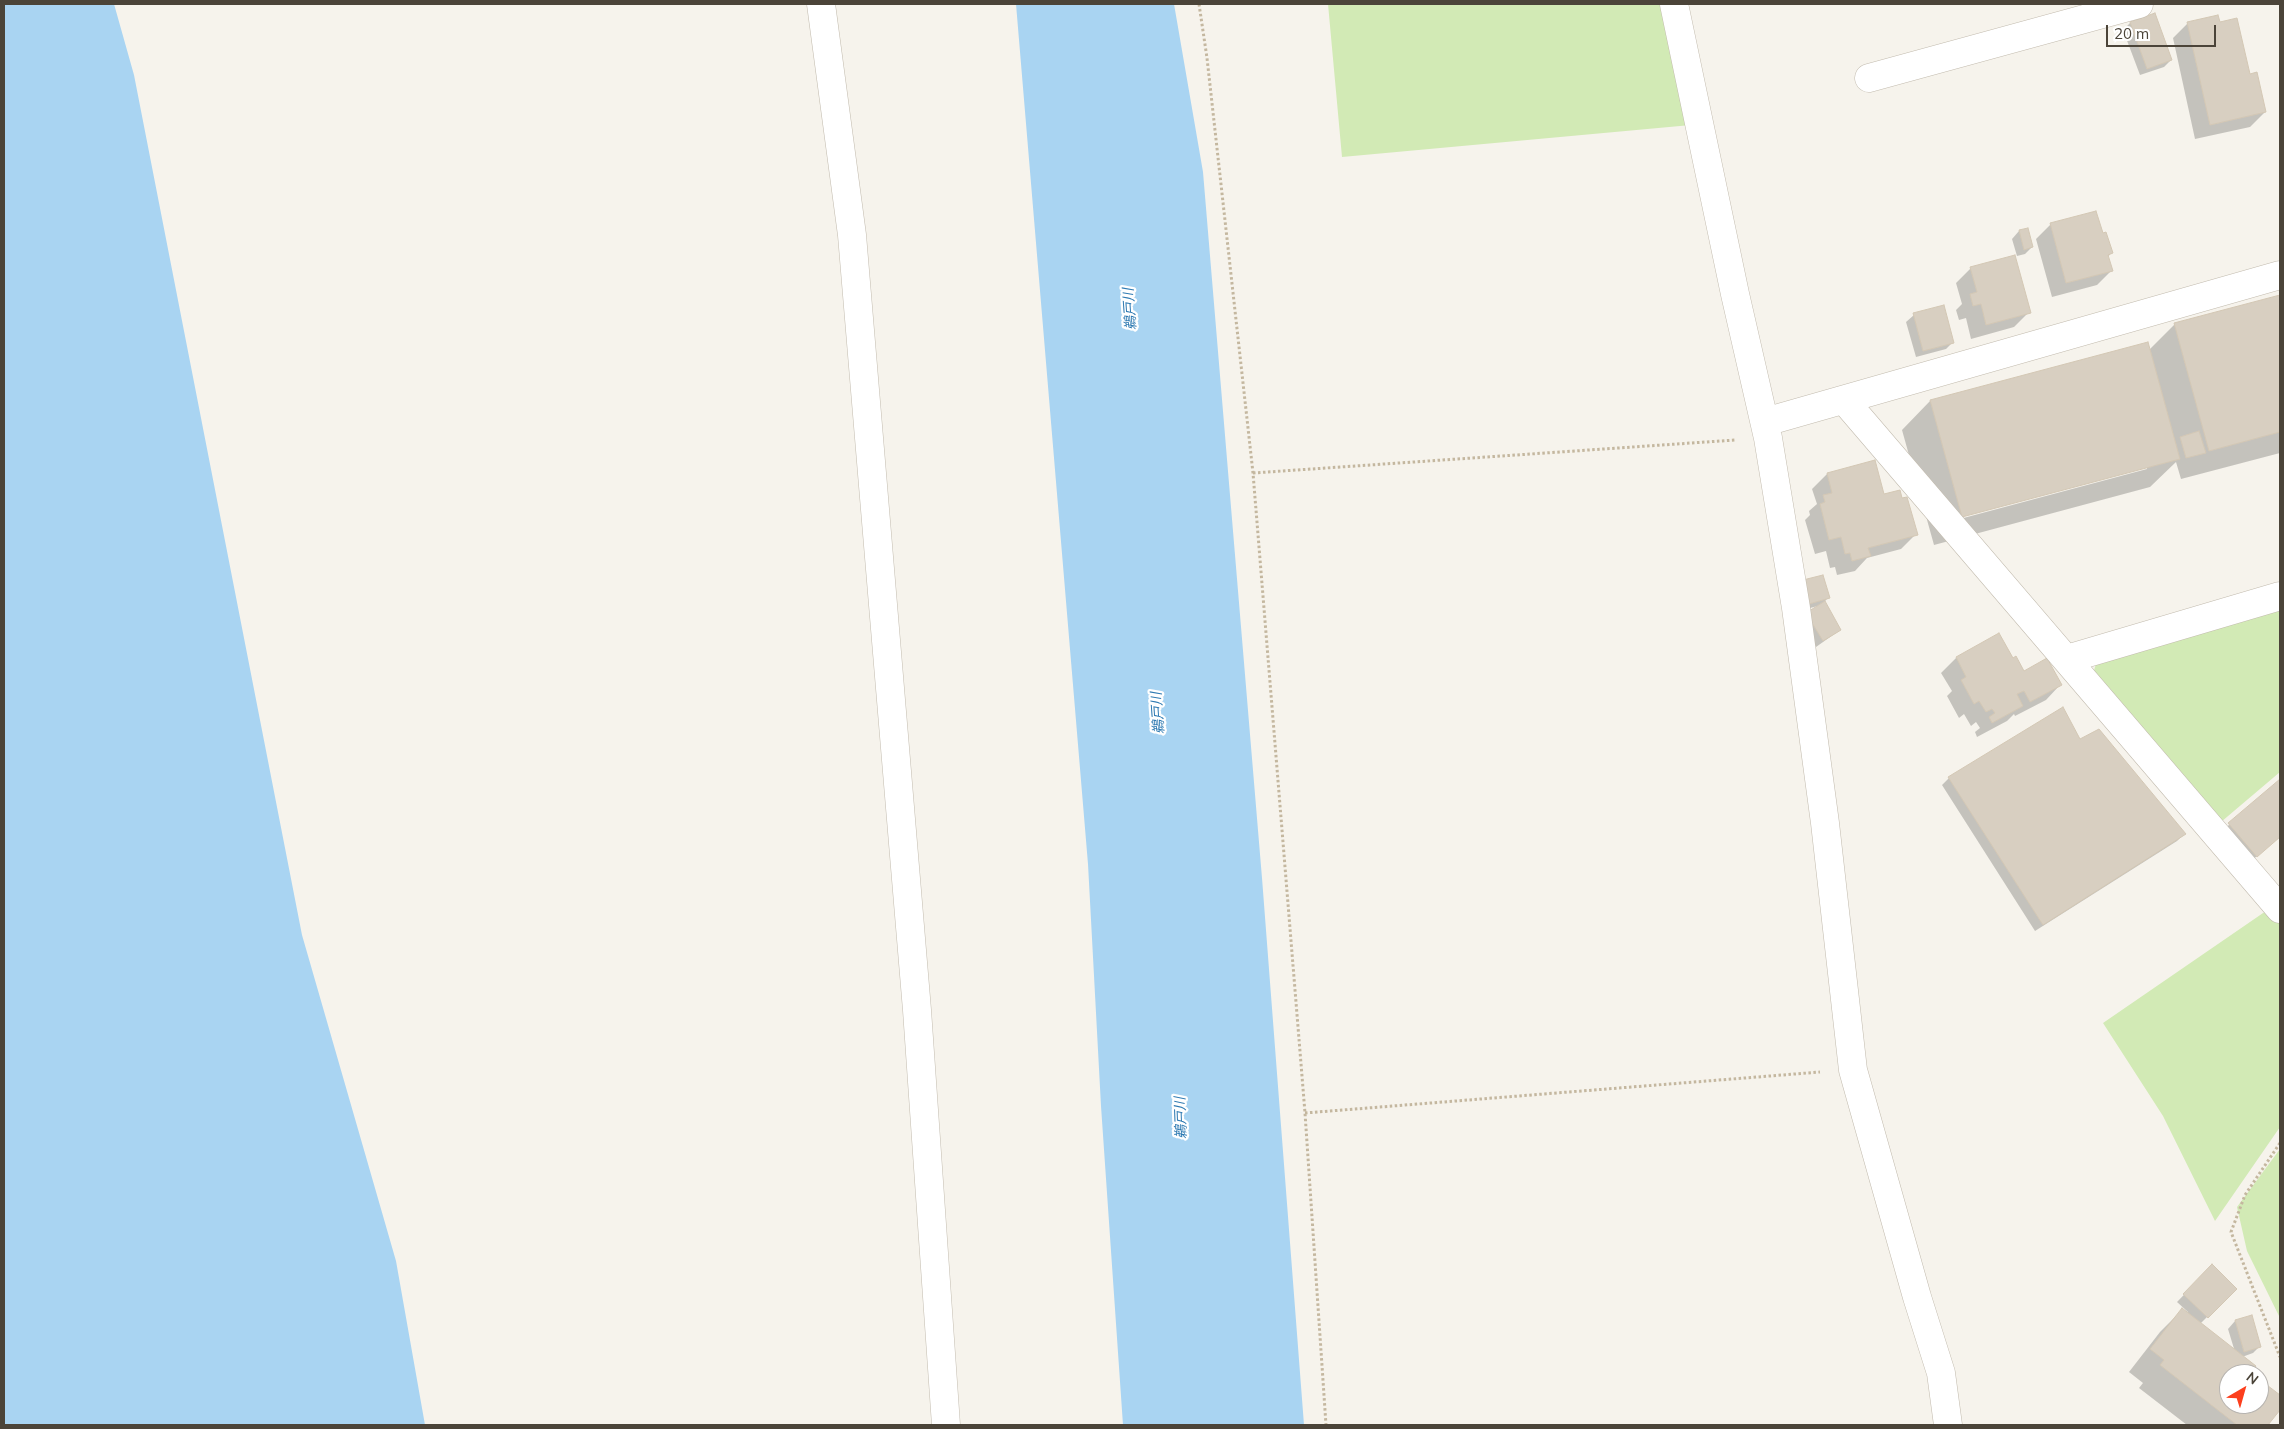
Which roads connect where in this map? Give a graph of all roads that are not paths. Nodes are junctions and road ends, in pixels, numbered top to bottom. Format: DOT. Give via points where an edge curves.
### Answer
graph roads {
  1 [pos="821,4"];
  2 [pos="1674,4"];
  3 [pos="2139,4"];
  4 [pos="1868,78"];
  5 [pos="2280,276"];
  6 [pos="1844,400"];
  7 [pos="1767,430"];
  8 [pos="2280,596"];
  9 [pos="2067,659"];
  10 [pos="2280,909"];
  11 [pos="946,1425"];
  12 [pos="1948,1425"];
  1 -- 11 [label="street" via="852,235 916,1000"];
  2 -- 7 [label="street"];
  3 -- 4 [label="street"];
  5 -- 6 [label="street"];
  6 -- 7 [label="street"];
  6 -- 9 [label="street"];
  7 -- 12 [label="street" via="1796,608 1825,823 1852,1070 1941,1373"];
  8 -- 9 [label="street"];
  9 -- 10 [label="street"];
}
